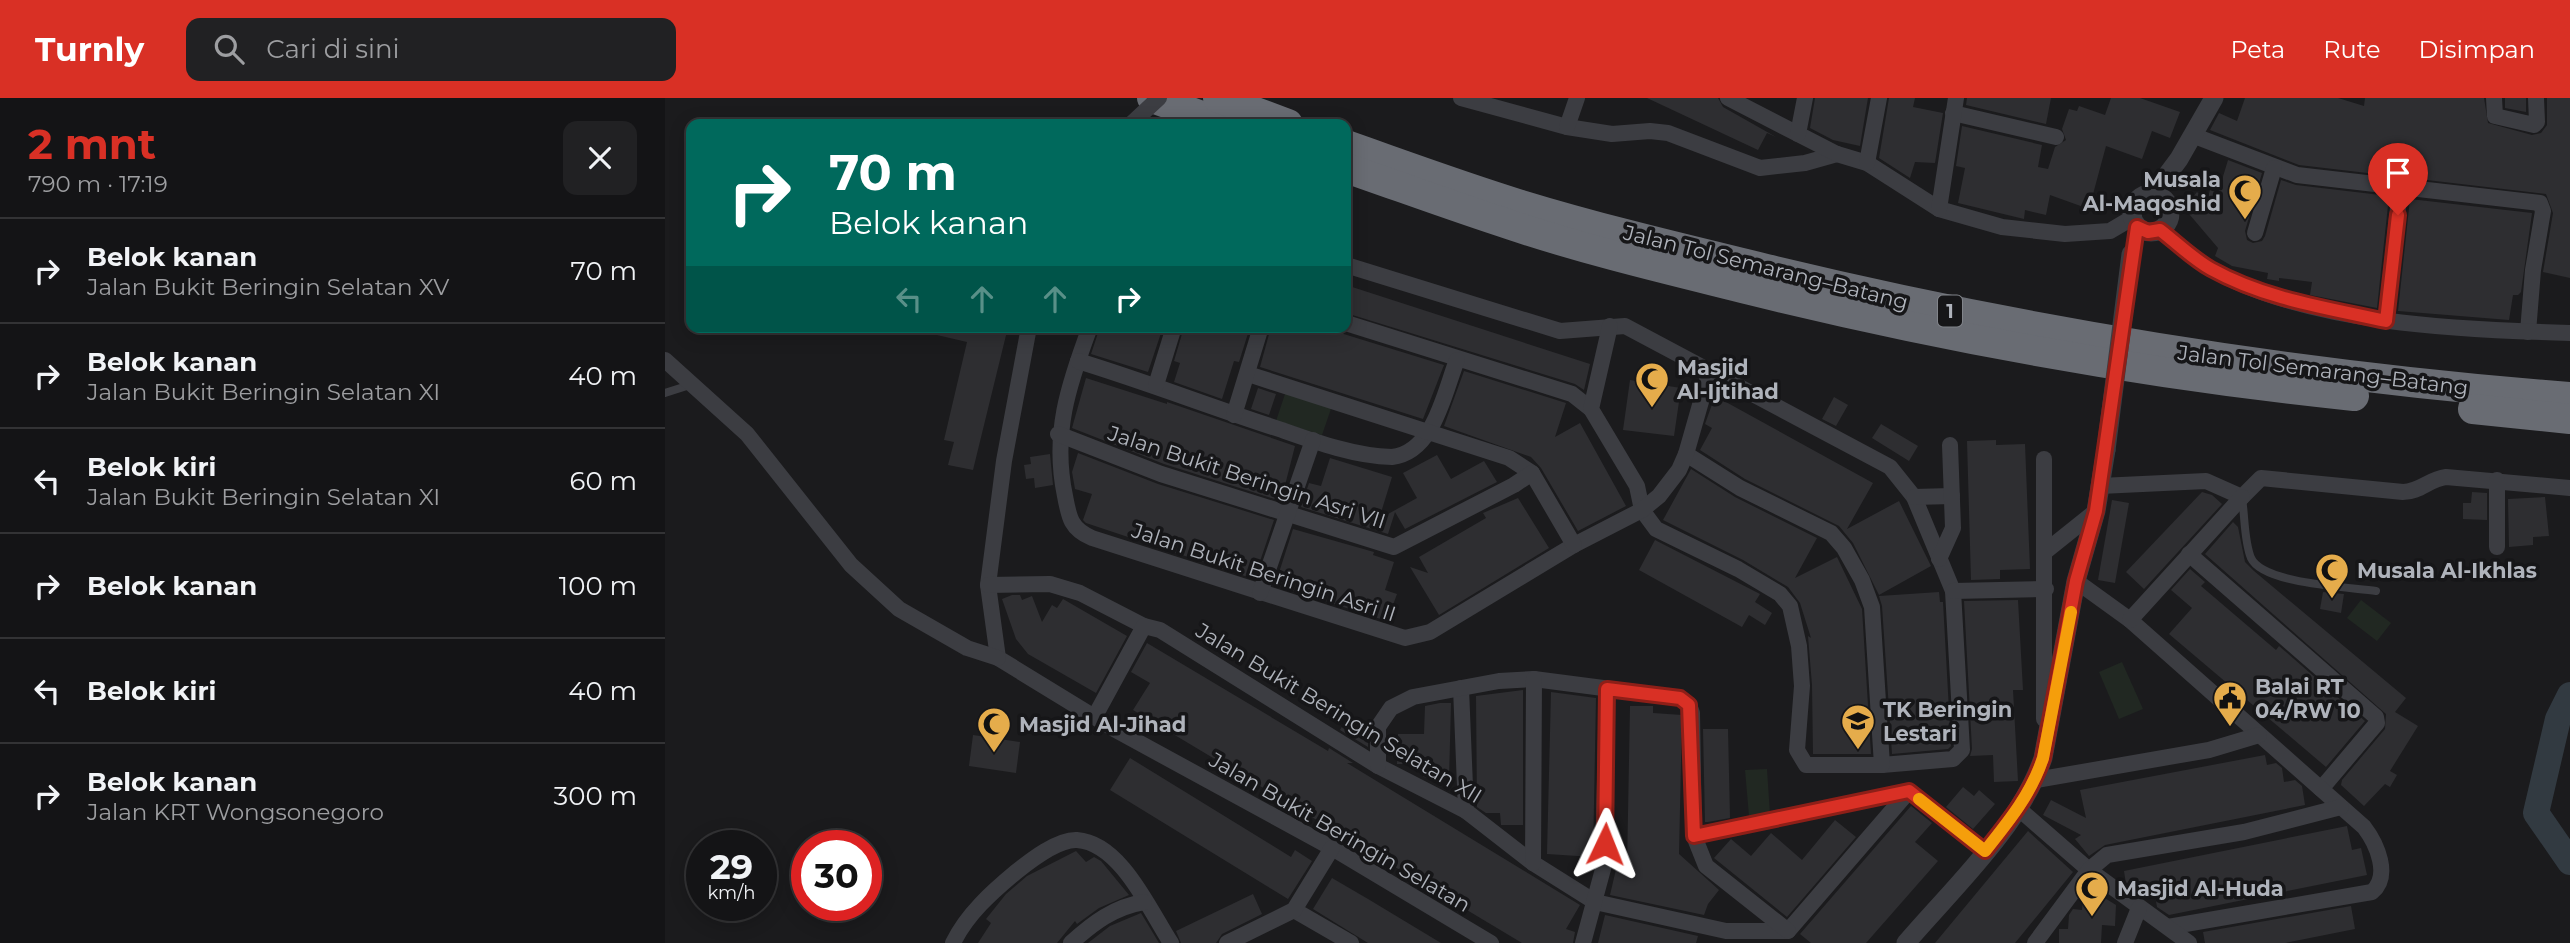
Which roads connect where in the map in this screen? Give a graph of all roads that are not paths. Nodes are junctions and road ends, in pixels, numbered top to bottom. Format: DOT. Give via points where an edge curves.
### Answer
graph roads {
  1 [pos="1152,98"];
  2 [pos="1159,98"];
  3 [pos="1218,98"];
  4 [pos="1461,98"];
  5 [pos="1577,98"];
  6 [pos="1729,98"];
  7 [pos="1805,98"];
  8 [pos="1879,98"];
  9 [pos="2214,98"];
  10 [pos="2494,98"];
  11 [pos="2536,98"];
  12 [pos="1955,105"];
  13 [pos="1136,119"];
  14 [pos="1210,119"];
  15 [pos="1275,119"];
  16 [pos="1567,127"];
  17 [pos="1798,134"];
  18 [pos="2192,135"];
  19 [pos="2056,137"];
  20 [pos="1351,147"];
  21 [pos="1837,154"];
  22 [pos="1867,163"];
  23 [pos="2274,168"];
  24 [pos="1351,170"];
  25 [pos="2400,189"];
  26 [pos="2153,194"];
  27 [pos="1939,209"];
  28 [pos="2135,222"];
  29 [pos="2160,230"];
  30 [pos="2255,233"];
  31 [pos="1351,267"];
  32 [pos="2386,321"];
  33 [pos="1351,325"];
  34 [pos="1611,326"];
  35 [pos="2529,332"];
  36 [pos="2570,332"];
  37 [pos="1028,333"];
  38 [pos="1088,333"];
  39 [pos="1172,333"];
  40 [pos="1259,333"];
  41 [pos="665,359"];
  42 [pos="1457,360"];
  43 [pos="1077,361"];
  44 [pos="1710,370"];
  45 [pos="1248,374"];
  46 [pos="694,384"];
  47 [pos="1156,385"];
  48 [pos="665,393"];
  49 [pos="2570,397"];
  50 [pos="1591,409"];
  51 [pos="1234,415"];
  52 [pos="2570,419"];
  53 [pos="1428,433"];
  54 [pos="1058,435"];
  55 [pos="1313,440"];
  56 [pos="1950,445"];
  57 [pos="1686,454"];
  58 [pos="2044,459"];
  59 [pos="1532,473"];
  60 [pos="2497,480"];
  61 [pos="2100,486"];
  62 [pos="2570,488"];
  63 [pos="1952,496"];
  64 [pos="1913,497"];
  65 [pos="2242,497"];
  66 [pos="1642,510"];
  67 [pos="2096,511"];
  68 [pos="1290,515"];
  69 [pos="1574,545"];
  70 [pos="2497,547"];
  71 [pos="2046,551"];
  72 [pos="2189,554"];
  73 [pos="1939,559"];
  74 [pos="2076,581"];
  75 [pos="988,585"];
  76 [pos="2046,589"];
  77 [pos="2376,591"];
  78 [pos="1953,592"];
  79 [pos="1260,593"];
  80 [pos="2130,620"];
  81 [pos="1144,626"];
  82 [pos="998,658"];
  83 [pos="1534,679"];
  84 [pos="1461,688"];
  85 [pos="1607,689"];
  86 [pos="1095,716"];
  87 [pos="2259,735"];
  88 [pos="2043,758"];
  89 [pos="1882,765"];
  90 [pos="1378,766"];
  91 [pos="2036,780"];
  92 [pos="2321,789"];
  93 [pos="1909,791"];
  94 [pos="2341,807"];
  95 [pos="2019,809"];
  96 [pos="1466,811"];
  97 [pos="1694,836"];
  98 [pos="1332,848"];
  99 [pos="1985,851"];
  100 [pos="1533,863"];
  101 [pos="2089,870"];
  102 [pos="1144,902"];
  103 [pos="1595,902"];
  104 [pos="2139,908"];
  105 [pos="1294,910"];
  106 [pos="2168,927"];
  107 [pos="1788,931"];
  108 [pos="953,943"];
  109 [pos="1071,943"];
  110 [pos="1171,943"];
  111 [pos="1227,943"];
  112 [pos="1351,943"];
  113 [pos="1491,943"];
  114 [pos="1583,943"];
  115 [pos="1906,943"];
  116 [pos="2036,943"];
  117 [pos="2125,943"];
  118 [pos="2189,943"];
  1 -- 14 [label="highway"];
  2 -- 13 [label="street, bridge"];
  3 -- 15 [label="highway"];
  4 -- 16 [label="street"];
  5 -- 16 [label="street"];
  6 -- 17 [label="street"];
  7 -- 17 [label="street"];
  8 -- 22 [label="street"];
  9 -- 18 [label="street"];
  10 -- 11 [label="street" via="2495,116 2534,125"];
  12 -- 19 [label="street"];
  12 -- 27 [label="street"];
  16 -- 21 [label="street" via="1612,134 1668,133 1760,168"];
  17 -- 21 [label="street"];
  18 -- 23 [label="street"];
  18 -- 26 [label="street"];
  20 -- 49 [label="highway, Jalan Tol Semarang–Batang / 1" via="1519,204 1672,246 2003,323 2218,359 2417,385"];
  21 -- 22 [label="street"];
  22 -- 27 [label="street"];
  23 -- 25 [label="street"];
  23 -- 30 [label="street"];
  24 -- 52 [label="highway, Jalan Tol Semarang–Batang / 1" via="1513,226 1670,270 2002,346 2216,382"];
  25 -- 32 [label="street"];
  25 -- 35 [label="street" via="2540,203 2543,211"];
  26 -- 28 [label="street" via="2136,201"];
  26 -- 29 [label="street" via="2162,198 2170,214"];
  27 -- 28 [label="street" via="2002,227 2065,234 2109,231"];
  28 -- 29 [label="street" via="2148,232"];
  28 -- 61 [label="street, bridge"];
  29 -- 32 [label="street" via="2230,279 2291,300"];
  31 -- 34 [label="street" via="1560,331"];
  32 -- 35 [label="street"];
  33 -- 42 [label="street"];
  34 -- 44 [label="street" via="1625,326"];
  34 -- 50 [label="street"];
  35 -- 36 [label="street"];
  37 -- 75 [label="street" via="1004,460"];
  38 -- 43 [label="street"];
  39 -- 47 [label="street"];
  40 -- 45 [label="street"];
  41 -- 46 [label="street, Jalan Bukit Beringin Selatan"];
  42 -- 50 [label="street" via="1572,394"];
  42 -- 53 [label="street"];
  43 -- 47 [label="street"];
  43 -- 54 [label="street"];
  44 -- 57 [label="street, Jalan Bukit Beringin Asri II"];
  44 -- 64 [label="street" via="1880,461 1897,474"];
  45 -- 51 [label="street"];
  45 -- 53 [label="street"];
  46 -- 48 [label="lane"];
  46 -- 82 [label="street, Jalan Bukit Beringin Selatan" via="747,433 851,565 899,609 967,649"];
  47 -- 51 [label="street"];
  50 -- 66 [label="street" via="1637,486"];
  51 -- 55 [label="street"];
  53 -- 55 [label="street" via="1404,456 1392,457"];
  53 -- 59 [label="street" via="1509,458"];
  54 -- 68 [label="street, Jalan Bukit Beringin Asri VII"];
  54 -- 79 [label="street, Jalan Bukit Beringin Asri II" via="1060,474 1075,529"];
  55 -- 68 [label="street"];
  56 -- 63 [label="street"];
  57 -- 66 [label="street, Jalan Bukit Beringin Asri II" via="1666,488"];
  57 -- 89 [label="street" via="1740,488 1831,533 1844,548 1872,607"];
  58 -- 71 [label="street"];
  59 -- 68 [label="street, Jalan Bukit Beringin Asri VII" via="1394,547"];
  59 -- 69 [label="street"];
  60 -- 62 [label="street"];
  60 -- 65 [label="street" via="2446,477 2403,492 2261,478"];
  60 -- 70 [label="street"];
  61 -- 65 [label="street" via="2206,481"];
  61 -- 67 [label="street"];
  63 -- 64 [label="street"];
  63 -- 73 [label="street" via="1952,536"];
  64 -- 73 [label="street"];
  65 -- 72 [label="street"];
  65 -- 77 [label="lane" via="2249,552 2262,570 2282,578"];
  66 -- 69 [label="street, Jalan Bukit Beringin Asri II"];
  66 -- 89 [label="street" via="1656,529 1738,569 1780,594 1790,606 1802,685 1797,750 1806,765"];
  67 -- 71 [label="street"];
  67 -- 74 [label="street"];
  68 -- 79 [label="street"];
  69 -- 79 [label="street, Jalan Bukit Beringin Asri II" via="1413,638 1363,628"];
  71 -- 76 [label="street"];
  72 -- 80 [label="street"];
  72 -- 92 [label="street" via="2376,717 2377,723"];
  73 -- 78 [label="street"];
  74 -- 80 [label="street"];
  74 -- 88 [label="street"];
  75 -- 81 [label="street, Jalan Bukit Beringin Selatan XII" via="1050,584 1080,593"];
  75 -- 82 [label="street"];
  76 -- 78 [label="street"];
  76 -- 88 [label="street"];
  78 -- 89 [label="street" via="1962,750 1953,760"];
  80 -- 87 [label="street"];
  81 -- 86 [label="street"];
  81 -- 90 [label="street, Jalan Bukit Beringin Selatan XII" via="1160,630"];
  82 -- 86 [label="street, Jalan Bukit Beringin Selatan"];
  83 -- 84 [label="street"];
  83 -- 85 [label="street"];
  83 -- 100 [label="street"];
  84 -- 90 [label="street" via="1413,697 1391,708 1378,727"];
  84 -- 96 [label="street"];
  85 -- 97 [label="street" via="1680,698 1689,705"];
  85 -- 103 [label="street" via="1603,869"];
  86 -- 98 [label="street, Jalan Bukit Beringin Selatan"];
  87 -- 91 [label="street" via="2209,750"];
  87 -- 92 [label="street"];
  88 -- 91 [label="street"];
  90 -- 96 [label="street, Jalan Bukit Beringin Selatan XII"];
  91 -- 95 [label="street"];
  92 -- 94 [label="street"];
  93 -- 97 [label="street"];
  93 -- 99 [label="street"];
  93 -- 107 [label="street"];
  94 -- 101 [label="street" via="2244,832 2117,851"];
  94 -- 106 [label="street" via="2374,842 2382,879 2372,892"];
  95 -- 99 [label="street"];
  95 -- 101 [label="street"];
  96 -- 100 [label="street, Jalan Bukit Beringin Selatan XII"];
  97 -- 107 [label="street" via="1706,866"];
  98 -- 105 [label="street"];
  98 -- 113 [label="street, Jalan Bukit Beringin Selatan"];
  99 -- 115 [label="street"];
  100 -- 103 [label="street, Jalan Bukit Beringin Selatan XII"];
  101 -- 104 [label="street"];
  101 -- 116 [label="street"];
  102 -- 108 [label="street" via="1123,865 1077,840 1063,843 1031,860 990,894"];
  102 -- 109 [label="street" via="1122,906"];
  102 -- 110 [label="street"];
  103 -- 107 [label="street, Jalan Bukit Beringin Selatan XII" via="1727,931"];
  103 -- 114 [label="street"];
  104 -- 106 [label="street"];
  104 -- 117 [label="street"];
  105 -- 111 [label="street"];
  105 -- 112 [label="street"];
  106 -- 118 [label="street"];
}
